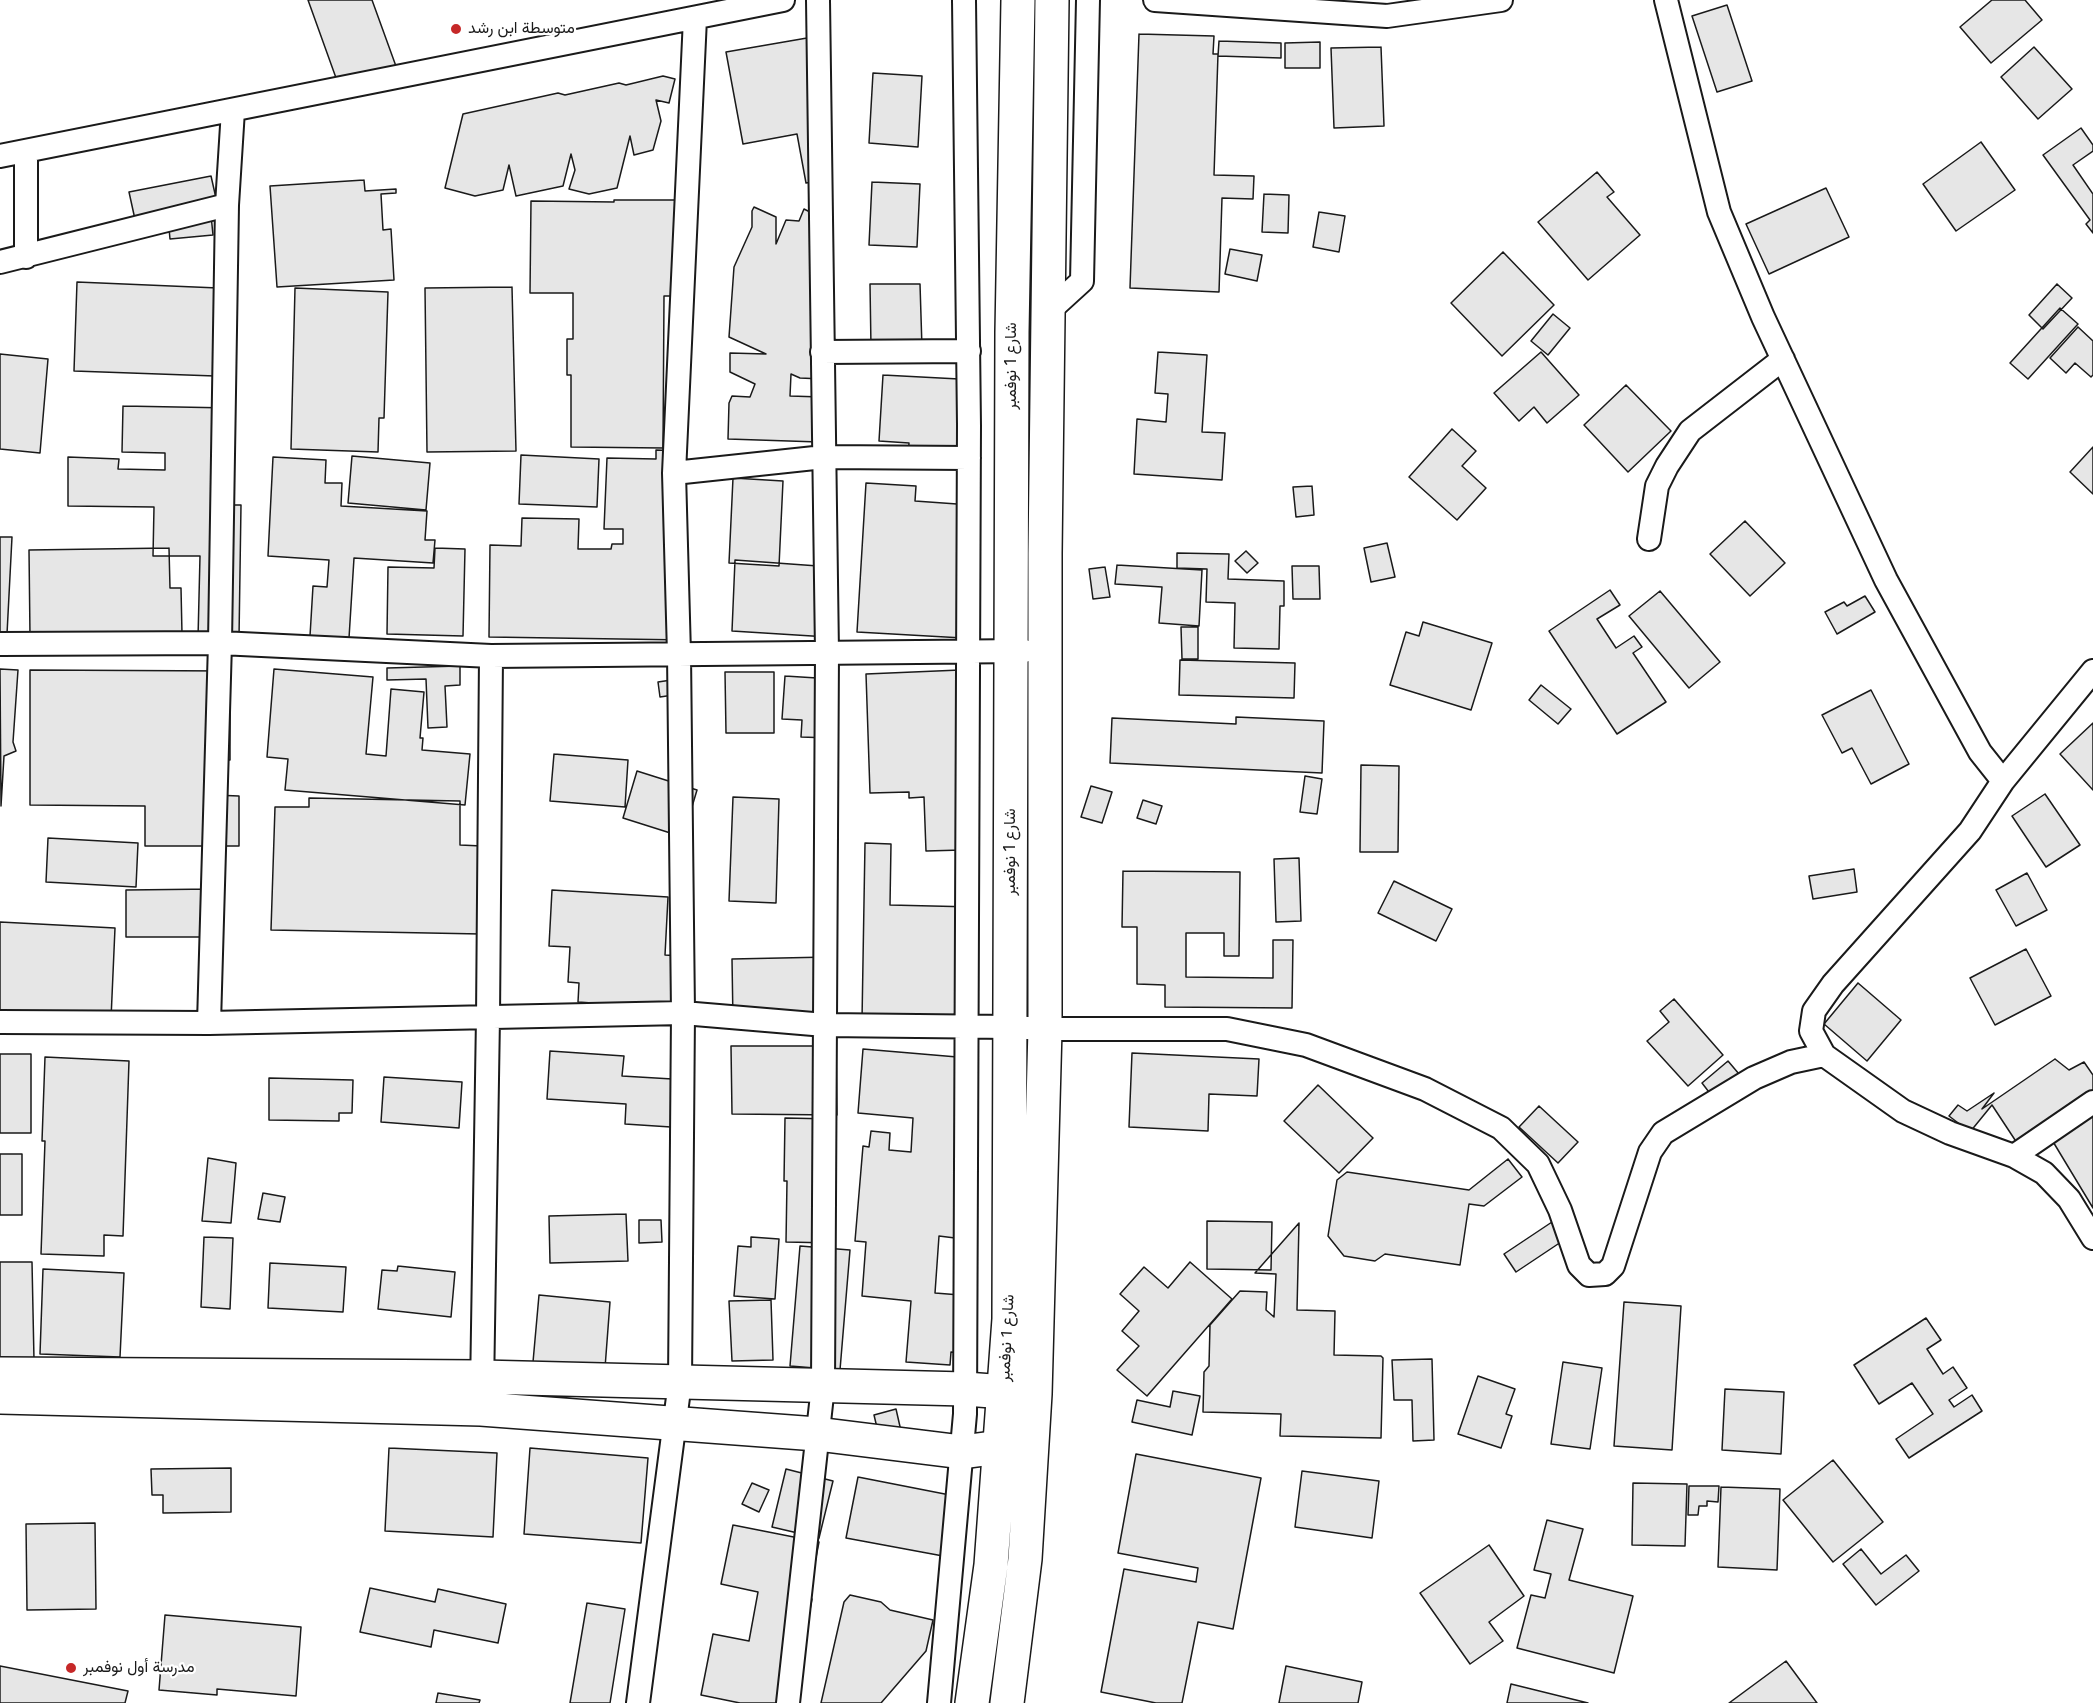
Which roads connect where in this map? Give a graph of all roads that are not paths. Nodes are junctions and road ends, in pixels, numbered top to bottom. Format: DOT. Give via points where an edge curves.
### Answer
graph roads {
  1 [pos="783,0"];
  2 [pos="818,0"];
  3 [pos="964,0"];
  4 [pos="1018,0"];
  5 [pos="1052,0"];
  6 [pos="1088,0"];
  7 [pos="1155,0"];
  8 [pos="1501,0"];
  9 [pos="1666,0"];
  10 [pos="695,18"];
  11 [pos="233,110"];
  12 [pos="26,151"];
  13 [pos="0,156"];
  14 [pos="227,206"];
  15 [pos="26,257"];
  16 [pos="0,262"];
  17 [pos="1048,312"];
  18 [pos="969,351"];
  19 [pos="822,352"];
  20 [pos="1783,359"];
  21 [pos="824,457"];
  22 [pos="969,458"];
  23 [pos="674,473"];
  24 [pos="1649,539"];
  25 [pos="220,643"];
  26 [pos="0,644"];
  27 [pos="968,650"];
  28 [pos="1012,650"];
  29 [pos="827,652"];
  30 [pos="1045,652"];
  31 [pos="679,654"];
  32 [pos="491,656"];
  33 [pos="2093,671"];
  34 [pos="2003,781"];
  35 [pos="682,1013"];
  36 [pos="488,1017"];
  37 [pos="0,1022"];
  38 [pos="208,1023"];
  39 [pos="825,1025"];
  40 [pos="966,1026"];
  41 [pos="1010,1027"];
  42 [pos="1045,1029"];
  43 [pos="1824,1055"];
  44 [pos="2093,1102"];
  45 [pos="2014,1156"];
  46 [pos="2093,1238"];
  47 [pos="0,1374"];
  48 [pos="680,1382"];
  49 [pos="823,1386"];
  50 [pos="965,1389"];
  51 [pos="482,1393"];
  52 [pos="1019,1394"];
  53 [pos="0,1397"];
  54 [pos="673,1423"];
  55 [pos="817,1434"];
  56 [pos="1016,1447"];
  57 [pos="962,1452"];
  58 [pos="638,1703"];
  59 [pos="780,1703"];
  60 [pos="789,1703"];
  61 [pos="939,1703"];
  62 [pos="972,1703"];
  63 [pos="1007,1703"];
  1 -- 10 [label="street"];
  2 -- 19 [label="street"];
  3 -- 18 [label="street"];
  4 -- 28 [label="main road, شارع 1 نوفمبر"];
  5 -- 17 [label="main road, شارع 1 نوفمبر"];
  6 -- 17 [label="street" via="1082,281"];
  7 -- 8 [label="street" via="1388,16"];
  9 -- 20 [label="street" via="1719,212"];
  10 -- 11 [label="street"];
  10 -- 23 [label="street"];
  11 -- 12 [label="street"];
  11 -- 14 [label="street"];
  12 -- 13 [label="street"];
  12 -- 15 [label="street"];
  14 -- 15 [label="street"];
  14 -- 25 [label="street"];
  15 -- 16 [label="street"];
  17 -- 30 [label="main road, شارع 1 نوفمبر"];
  18 -- 19 [label="street"];
  18 -- 22 [label="street"];
  19 -- 21 [label="street"];
  20 -- 24 [label="street" via="1690,431 1657,486"];
  20 -- 34 [label="street" via="1886,580 1980,752"];
  21 -- 22 [label="street"];
  21 -- 23 [label="street"];
  21 -- 29 [label="street"];
  22 -- 27 [label="street"];
  23 -- 31 [label="street"];
  25 -- 26 [label="street"];
  25 -- 32 [label="street"];
  25 -- 38 [label="street"];
  27 -- 28 [label="street"];
  27 -- 29 [label="street"];
  27 -- 40 [label="street"];
  28 -- 30 [label="street"];
  28 -- 41 [label="main road, شارع 1 نوفمبر"];
  29 -- 31 [label="street"];
  29 -- 39 [label="street"];
  30 -- 42 [label="main road, شارع 1 نوفمبر"];
  31 -- 32 [label="street"];
  31 -- 35 [label="street"];
  32 -- 36 [label="street"];
  33 -- 34 [label="street"];
  34 -- 43 [label="street" via="1970,831 1833,984 1814,1011 1811,1031"];
  35 -- 36 [label="street"];
  35 -- 39 [label="street"];
  35 -- 48 [label="street"];
  36 -- 38 [label="street"];
  36 -- 51 [label="street"];
  37 -- 38 [label="street"];
  39 -- 40 [label="street"];
  39 -- 49 [label="street"];
  40 -- 41 [label="street"];
  40 -- 50 [label="street"];
  41 -- 42 [label="street"];
  41 -- 52 [label="main road, شارع 1 نوفمبر" via="1009,1319"];
  42 -- 43 [label="street" via="1227,1029 1306,1045 1425,1089 1501,1128 1538,1164 1560,1209 1579,1265 1589,1275 1605,1274 1613,1266 1650,1152 1663,1133 1754,1078 1791,1062"];
  42 -- 52 [label="main road, شارع 1 نوفمبر"];
  43 -- 45 [label="street" via="1903,1111"];
  44 -- 45 [label="street"];
  45 -- 46 [label="street" via="2044,1173 2069,1199"];
  47 -- 51 [label="main road"];
  48 -- 49 [label="main road"];
  48 -- 51 [label="main road"];
  48 -- 54 [label="street"];
  49 -- 50 [label="main road"];
  49 -- 55 [label="street"];
  50 -- 52 [label="main road"];
  50 -- 57 [label="street"];
  51 -- 53 [label="main road"];
  51 -- 54 [label="main road"];
  52 -- 56 [label="main road, شارع 1 نوفمبر"];
  54 -- 55 [label="main road"];
  54 -- 58 [label="street"];
  55 -- 57 [label="main road"];
  55 -- 60 [label="street"];
  56 -- 57 [label="main road"];
  56 -- 62 [label="main road, شارع 1 نوفمبر" via="991,1565"];
  56 -- 63 [label="main road, شارع 1 نوفمبر" via="1025,1559"];
  57 -- 61 [label="street"];
  59 -- 60 [label="street"];
}
